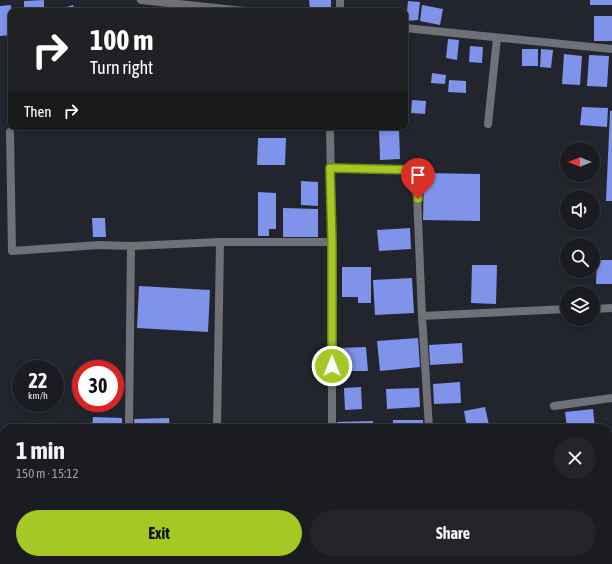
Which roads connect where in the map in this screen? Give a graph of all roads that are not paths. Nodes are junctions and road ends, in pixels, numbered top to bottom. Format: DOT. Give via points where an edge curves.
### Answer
graph roads {
  1 [pos="141,0"];
  2 [pos="205,8"];
  3 [pos="408,28"];
  4 [pos="497,38"];
  5 [pos="612,49"];
  6 [pos="488,124"];
  7 [pos="330,130"];
  8 [pos="10,132"];
  9 [pos="330,168"];
  10 [pos="220,242"];
  11 [pos="332,242"];
  12 [pos="131,246"];
  13 [pos="600,308"];
  14 [pos="612,308"];
  15 [pos="560,309"];
  16 [pos="422,316"];
  17 [pos="612,398"];
  18 [pos="554,406"];
  19 [pos="129,424"];
  20 [pos="217,424"];
  21 [pos="332,424"];
  22 [pos="429,424"];
  1 -- 2 [label="street"];
  3 -- 4 [label="street"];
  4 -- 5 [label="street"];
  4 -- 6 [label="street"];
  7 -- 9 [label="street"];
  8 -- 12 [label="street" via="12,251 99,245"];
  9 -- 11 [label="street"];
  9 -- 16 [label="street" via="416,170"];
  10 -- 11 [label="street"];
  10 -- 12 [label="street"];
  10 -- 20 [label="street"];
  11 -- 21 [label="street"];
  12 -- 19 [label="street"];
  13 -- 14 [label="street"];
  15 -- 16 [label="street"];
  16 -- 22 [label="street"];
  17 -- 18 [label="street"];
}
